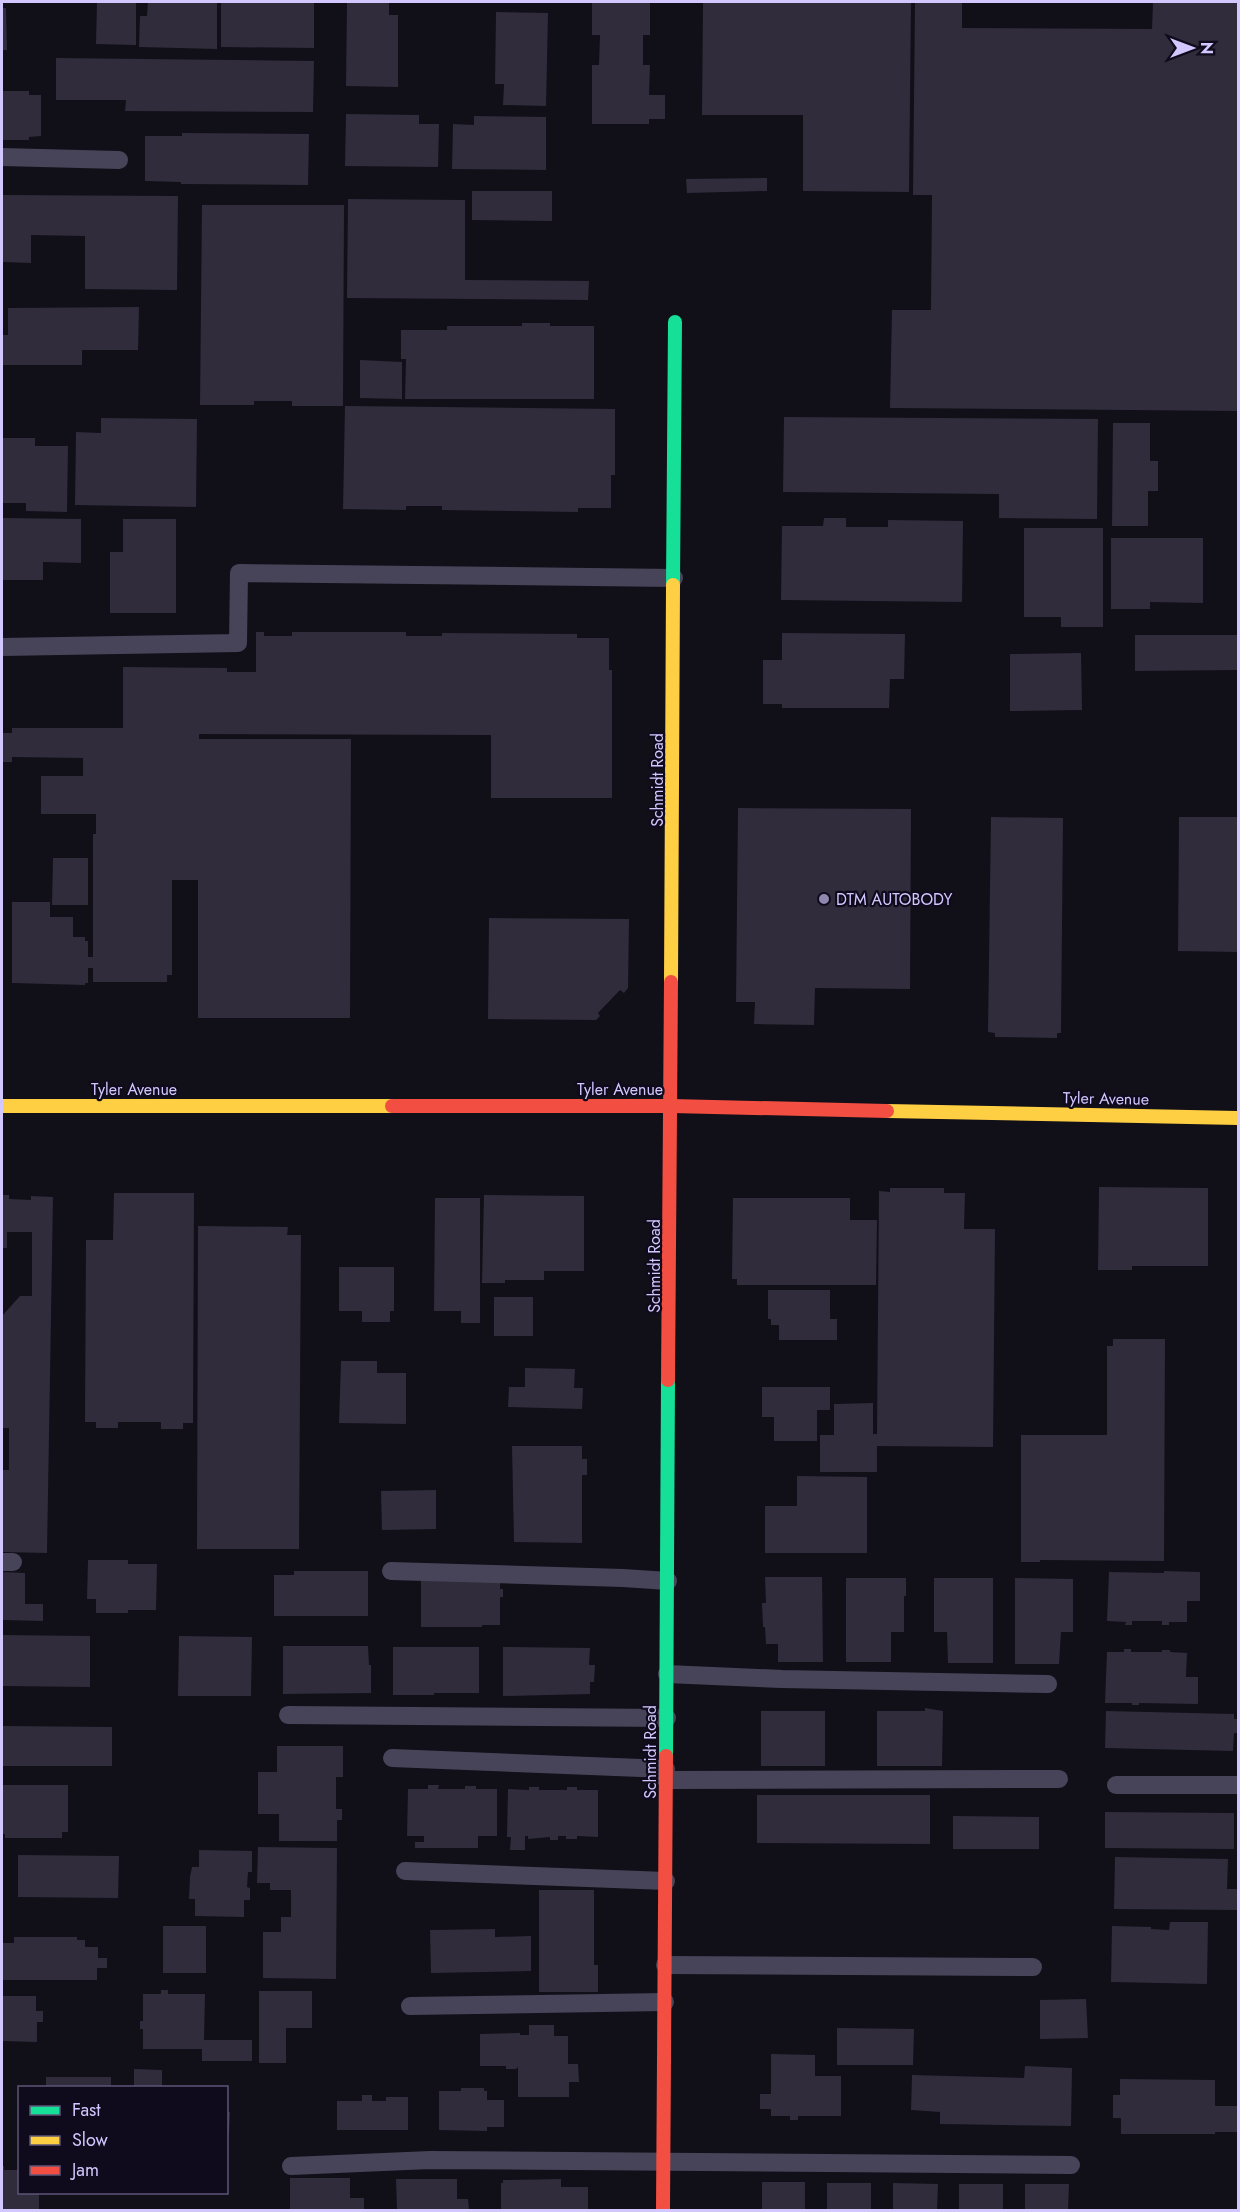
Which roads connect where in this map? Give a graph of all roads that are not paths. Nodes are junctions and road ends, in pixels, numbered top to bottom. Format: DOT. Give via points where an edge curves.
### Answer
graph roads {
  1 [pos="2,157"];
  2 [pos="119,160"];
  3 [pos="675,322"];
  4 [pos="674,578"];
  5 [pos="2,647"];
  6 [pos="2,1106"];
  7 [pos="672,1106"];
  8 [pos="1239,1118"];
  9 [pos="391,1571"];
  10 [pos="668,1581"];
  11 [pos="667,1674"];
  12 [pos="1048,1684"];
  13 [pos="288,1715"];
  14 [pos="667,1718"];
  15 [pos="392,1758"];
  16 [pos="666,1774"];
  17 [pos="1059,1779"];
  18 [pos="1116,1785"];
  19 [pos="1239,1785"];
  20 [pos="405,1870"];
  21 [pos="666,1881"];
  22 [pos="665,1965"];
  23 [pos="1033,1966"];
  24 [pos="665,2002"];
  25 [pos="410,2006"];
  26 [pos="664,2162"];
  27 [pos="1071,2165"];
  28 [pos="291,2166"];
  29 [pos="663,2211"];
  1 -- 2 [label="lane"];
  3 -- 4 [label="street, Schmidt Road"];
  4 -- 5 [label="lane" via="239,573 238,643"];
  4 -- 7 [label="street, Schmidt Road"];
  6 -- 7 [label="street, Tyler Avenue"];
  7 -- 8 [label="street, Tyler Avenue"];
  7 -- 10 [label="street, Schmidt Road"];
  9 -- 10 [label="lane"];
  10 -- 11 [label="street, Schmidt Road"];
  11 -- 12 [label="lane"];
  11 -- 14 [label="street, Schmidt Road"];
  13 -- 14 [label="lane"];
  14 -- 16 [label="street, Schmidt Road"];
  15 -- 16 [label="lane"];
  16 -- 17 [label="lane"];
  16 -- 21 [label="street, Schmidt Road"];
  18 -- 19 [label="lane"];
  20 -- 21 [label="lane"];
  21 -- 22 [label="street, Schmidt Road"];
  22 -- 23 [label="lane"];
  22 -- 24 [label="street, Schmidt Road"];
  24 -- 25 [label="lane"];
  24 -- 26 [label="street, Schmidt Road"];
  26 -- 27 [label="lane"];
  26 -- 28 [label="lane" via="430,2160"];
  26 -- 29 [label="street, Schmidt Road"];
}
